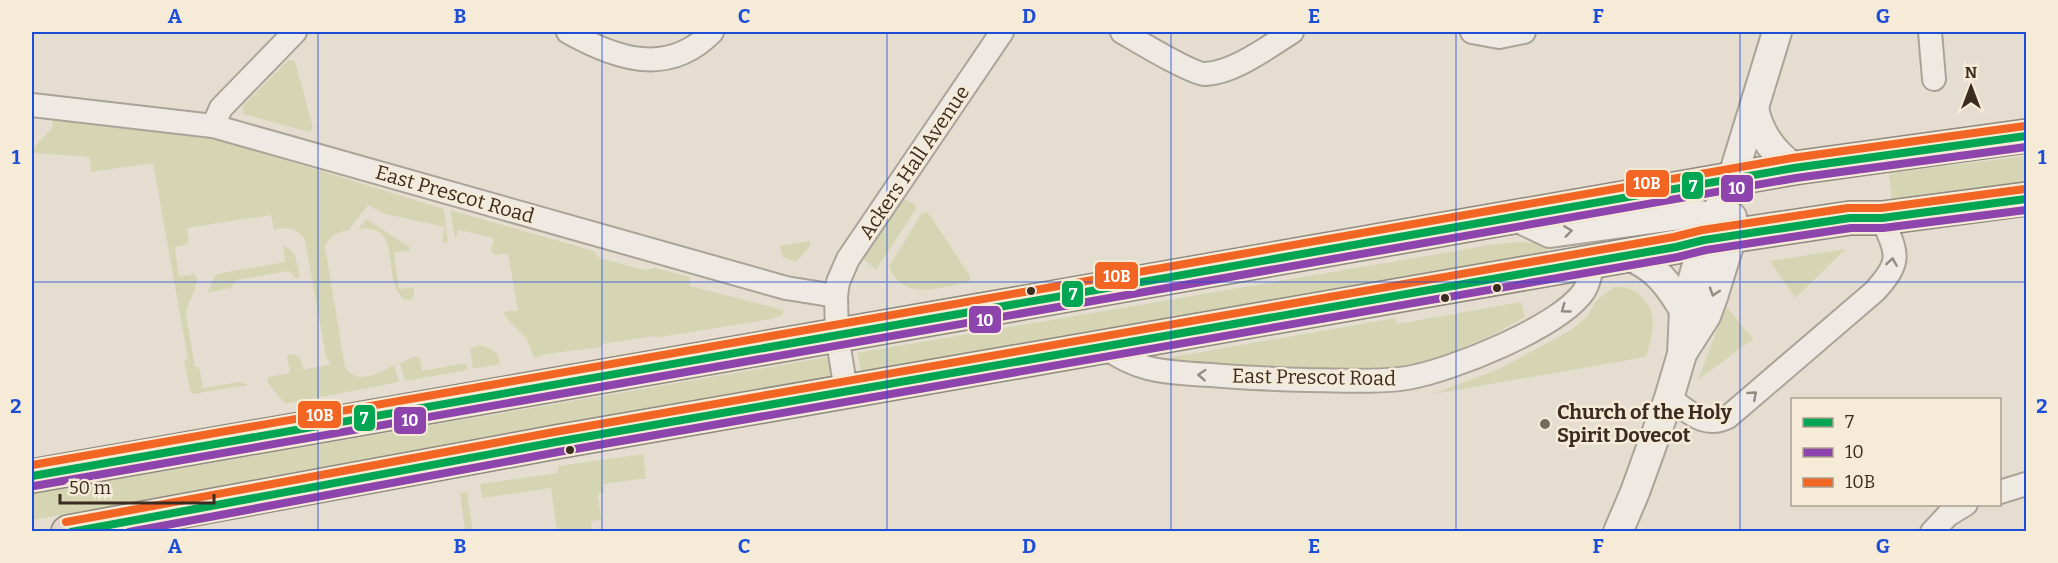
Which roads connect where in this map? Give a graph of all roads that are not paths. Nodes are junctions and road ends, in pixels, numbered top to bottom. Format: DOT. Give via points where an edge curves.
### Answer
graph roads {
  1 [pos="295,32"];
  2 [pos="568,32"];
  3 [pos="712,32"];
  4 [pos="1002,32"];
  5 [pos="1122,32"];
  6 [pos="1292,32"];
  7 [pos="1472,32"];
  8 [pos="1524,32"];
  9 [pos="1777,32"];
  10 [pos="1930,32"];
  11 [pos="1934,79"];
  12 [pos="32,105"];
  13 [pos="1754,108"];
  14 [pos="213,126"];
  15 [pos="2026,136"];
  16 [pos="1794,168"];
  17 [pos="1732,179"];
  18 [pos="2026,199"];
  19 [pos="1514,216"];
  20 [pos="1882,218"];
  21 [pos="1717,232"];
  22 [pos="1626,255"];
  23 [pos="1593,260"];
  24 [pos="836,296"];
  25 [pos="1684,310"];
  26 [pos="837,336"];
  27 [pos="1103,346"];
  28 [pos="1682,354"];
  29 [pos="846,391"];
  30 [pos="1669,398"];
  31 [pos="32,476"];
  32 [pos="2026,484"];
  33 [pos="2001,492"];
  34 [pos="68,531"];
  35 [pos="1618,531"];
  1 -- 14 [label="street" via="221,108"];
  2 -- 3 [label="street" via="603,50 646,60 690,50"];
  4 -- 24 [label="street, Ackers Hall Avenue" via="848,259"];
  5 -- 6 [label="street" via="1203,75 1238,66"];
  7 -- 8 [label="street" via="1499,37"];
  9 -- 13 [label="street"];
  10 -- 11 [label="street"];
  12 -- 14 [label="street, East Prescot Road"];
  13 -- 16 [label="street" via="1764,136"];
  13 -- 17 [label="street"];
  14 -- 24 [label="street, East Prescot Road" via="786,288"];
  15 -- 16 [label="highway"];
  16 -- 17 [label="highway"];
  17 -- 19 [label="highway"];
  17 -- 21 [label="street"];
  18 -- 20 [label="highway"];
  19 -- 21 [label="street, one-way" via="1550,233 1689,214 1706,216"];
  19 -- 26 [label="highway"];
  20 -- 21 [label="highway"];
  30 -- 20 [label="street, one-way" via="1707,421 1728,417 1875,291 1890,273 1895,256"];
  21 -- 22 [label="highway" via="1676,247"];
  21 -- 25 [label="street"];
  21 -- 28 [label="street, one-way" via="1706,316"];
  22 -- 23 [label="highway"];
  22 -- 25 [label="street" via="1659,273"];
  23 -- 27 [label="highway"];
  23 -- 27 [label="street, East Prescot Road, one-way" via="1584,290 1561,313 1480,356 1407,378 1266,379 1176,373 1121,359"];
  24 -- 26 [label="street"];
  25 -- 28 [label="street"];
  26 -- 29 [label="street"];
  26 -- 31 [label="highway"];
  27 -- 29 [label="highway"];
  28 -- 30 [label="street"];
  29 -- 34 [label="highway"];
  30 -- 35 [label="street"];
  32 -- 33 [label="street"];
}
